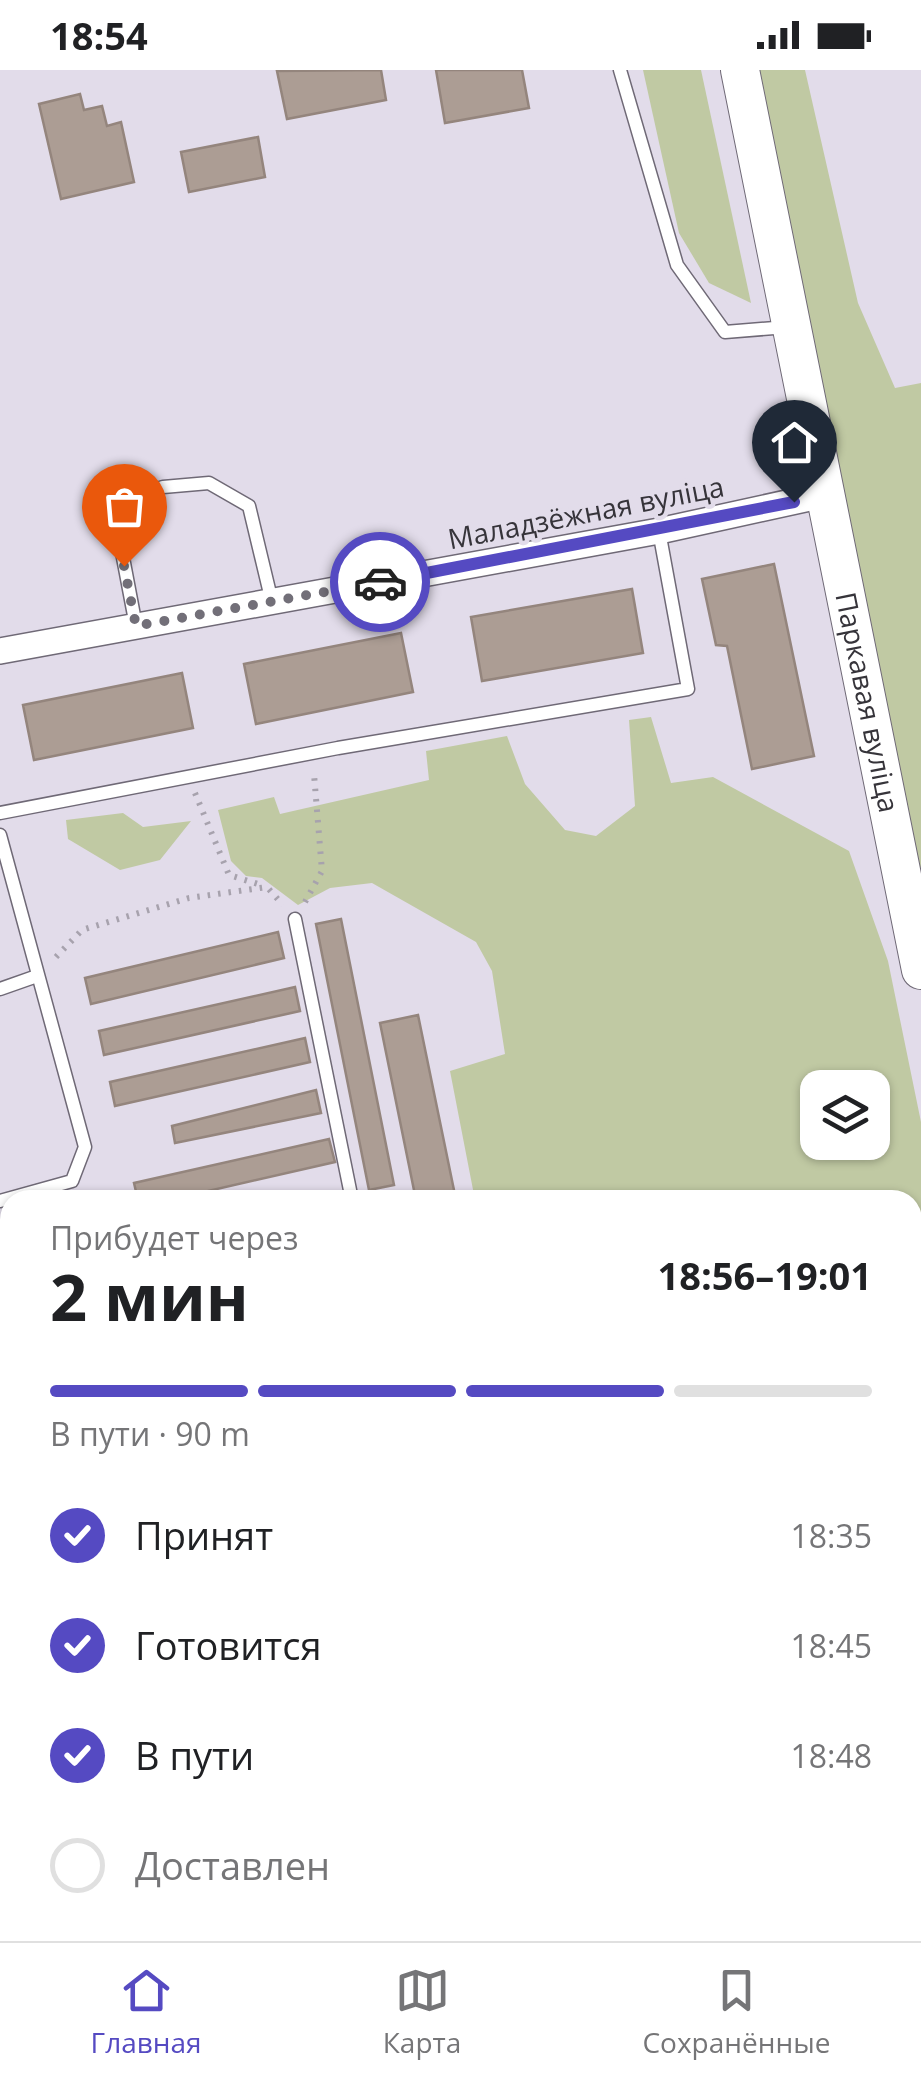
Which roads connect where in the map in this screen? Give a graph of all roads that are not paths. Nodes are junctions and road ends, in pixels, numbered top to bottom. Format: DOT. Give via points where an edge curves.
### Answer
graph roads {
  1 [pos="620,70"];
  2 [pos="740,70"];
  3 [pos="794,326"];
  4 [pos="828,494"];
  5 [pos="659,532"];
  6 [pos="272,602"];
  7 [pos="136,626"];
  8 [pos="0,651"];
  9 [pos="0,814"];
  10 [pos="0,835"];
  11 [pos="296,918"];
  12 [pos="921,970"];
  13 [pos="37,976"];
  14 [pos="0,989"];
  15 [pos="40,1190"];
  16 [pos="350,1190"];
  1 -- 3 [label="lane" via="677,266 725,332"];
  2 -- 3 [label="street, Паркавая вуліца"];
  3 -- 4 [label="street, Паркавая вуліца"];
  4 -- 5 [label="street, Маладзёжная вуліца"];
  4 -- 12 [label="street, Паркавая вуліца"];
  5 -- 6 [label="street, Маладзёжная вуліца"];
  5 -- 9 [label="lane" via="688,689"];
  6 -- 7 [label="street, Маладзёжная вуліца"];
  6 -- 7 [label="lane" via="250,506 209,483 163,487 112,505"];
  7 -- 8 [label="street, Маладзёжная вуліца"];
  10 -- 13 [label="lane"];
  11 -- 16 [label="lane"];
  13 -- 14 [label="lane"];
  13 -- 15 [label="lane" via="84,1147 72,1181"];
}
